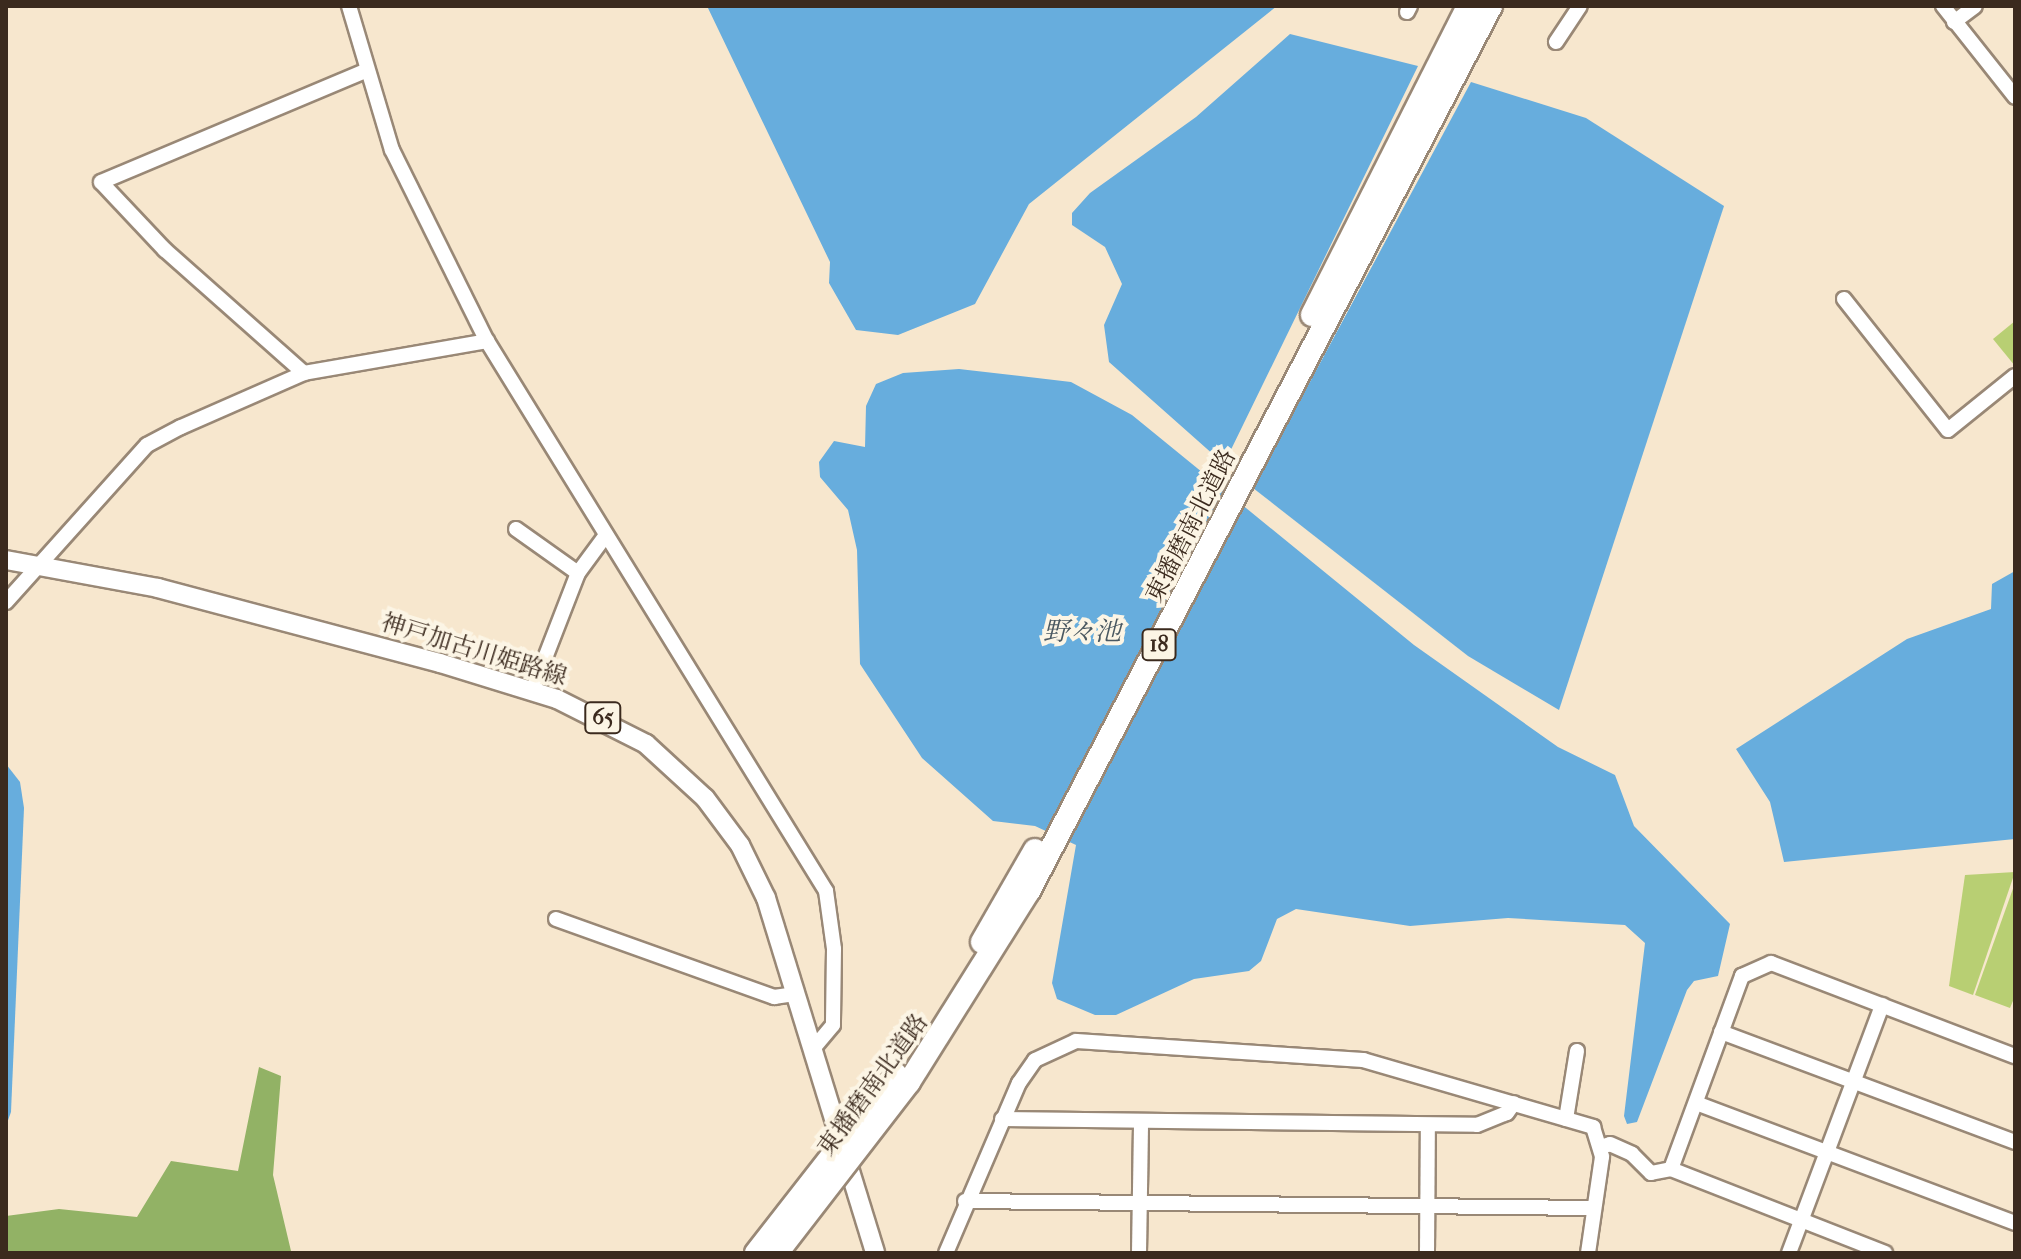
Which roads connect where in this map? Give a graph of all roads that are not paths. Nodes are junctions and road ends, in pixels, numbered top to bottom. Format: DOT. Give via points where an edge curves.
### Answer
graph roads {
  1 [pos="349,6"];
  2 [pos="1468,6"];
  3 [pos="1491,6"];
  4 [pos="1580,6"];
  5 [pos="1943,6"];
  6 [pos="1975,6"];
  7 [pos="1954,22"];
  8 [pos="1556,42"];
  9 [pos="365,71"];
  10 [pos="2015,97"];
  11 [pos="1844,299"];
  12 [pos="487,341"];
  13 [pos="304,373"];
  14 [pos="2015,376"];
  15 [pos="516,529"];
  16 [pos="606,535"];
  17 [pos="6,560"];
  18 [pos="39,565"];
  19 [pos="578,573"];
  20 [pos="6,602"];
  21 [pos="533,689"];
  22 [pos="556,919"];
  23 [pos="796,994"];
  24 [pos="1882,1005"];
  25 [pos="1721,1032"];
  26 [pos="813,1049"];
  27 [pos="1577,1051"];
  28 [pos="2015,1056"];
  29 [pos="1852,1082"];
  30 [pos="1514,1103"];
  31 [pos="1696,1103"];
  32 [pos="1002,1119"];
  33 [pos="1566,1119"];
  34 [pos="1141,1121"];
  35 [pos="1428,1125"];
  36 [pos="2015,1142"];
  37 [pos="1601,1147"];
  38 [pos="1826,1152"];
  39 [pos="1671,1169"];
  40 [pos="965,1201"];
  41 [pos="1139,1204"];
  42 [pos="1427,1206"];
  43 [pos="1594,1208"];
  44 [pos="1801,1221"];
  45 [pos="2015,1223"];
  46 [pos="756,1253"];
  47 [pos="777,1253"];
  48 [pos="875,1253"];
  49 [pos="946,1253"];
  50 [pos="1139,1253"];
  51 [pos="1427,1253"];
  52 [pos="1588,1253"];
  53 [pos="1789,1253"];
  54 [pos="1885,1253"];
  1 -- 9 [label="street"];
  2 -- 46 [label="highway, 東播磨南北道路 / 18, bridge" via="1024,870 898,1071"];
  3 -- 47 [label="highway, 東播磨南北道路 / 18, bridge" via="1029,891 909,1082"];
  4 -- 8 [label="street" via="1573,31"];
  5 -- 7 [label="street"];
  6 -- 7 [label="street"];
  7 -- 10 [label="street"];
  9 -- 12 [label="street" via="392,150"];
  9 -- 13 [label="street" via="101,182 165,250"];
  11 -- 14 [label="street" via="1948,430"];
  12 -- 13 [label="street"];
  12 -- 16 [label="street"];
  13 -- 18 [label="street" via="147,445"];
  15 -- 19 [label="street"];
  16 -- 19 [label="street"];
  16 -- 26 [label="street" via="826,891 834,949 833,1025"];
  17 -- 18 [label="main road, 神戸加古川姫路線 / 65"];
  18 -- 20 [label="street"];
  18 -- 21 [label="main road, 神戸加古川姫路線 / 65" via="172,591"];
  19 -- 21 [label="street"];
  21 -- 23 [label="main road, 神戸加古川姫路線 / 65" via="624,729 705,798 740,845 766,898"];
  22 -- 23 [label="street" via="774,997"];
  23 -- 26 [label="main road, 神戸加古川姫路線 / 65"];
  24 -- 25 [label="street" via="1771,963 1742,976"];
  24 -- 28 [label="street"];
  24 -- 29 [label="street"];
  25 -- 29 [label="street"];
  25 -- 31 [label="street"];
  26 -- 48 [label="main road, 神戸加古川姫路線 / 65"];
  27 -- 33 [label="street"];
  29 -- 36 [label="street"];
  29 -- 38 [label="street"];
  30 -- 32 [label="street" via="1363,1060 1076,1041 1035,1060"];
  30 -- 33 [label="street"];
  30 -- 35 [label="street" via="1507,1113 1477,1125"];
  31 -- 38 [label="street"];
  31 -- 39 [label="street"];
  32 -- 34 [label="street"];
  32 -- 40 [label="street"];
  33 -- 37 [label="street" via="1593,1127"];
  34 -- 35 [label="street"];
  34 -- 41 [label="street"];
  35 -- 42 [label="street"];
  37 -- 39 [label="street" via="1610,1144 1632,1154 1651,1173"];
  37 -- 43 [label="street"];
  38 -- 44 [label="street"];
  38 -- 45 [label="street"];
  39 -- 44 [label="street"];
  40 -- 41 [label="street"];
  40 -- 49 [label="street"];
  41 -- 42 [label="street"];
  41 -- 50 [label="street"];
  42 -- 43 [label="street"];
  42 -- 51 [label="street"];
  43 -- 52 [label="street"];
  44 -- 53 [label="street"];
  44 -- 54 [label="street"];
}
